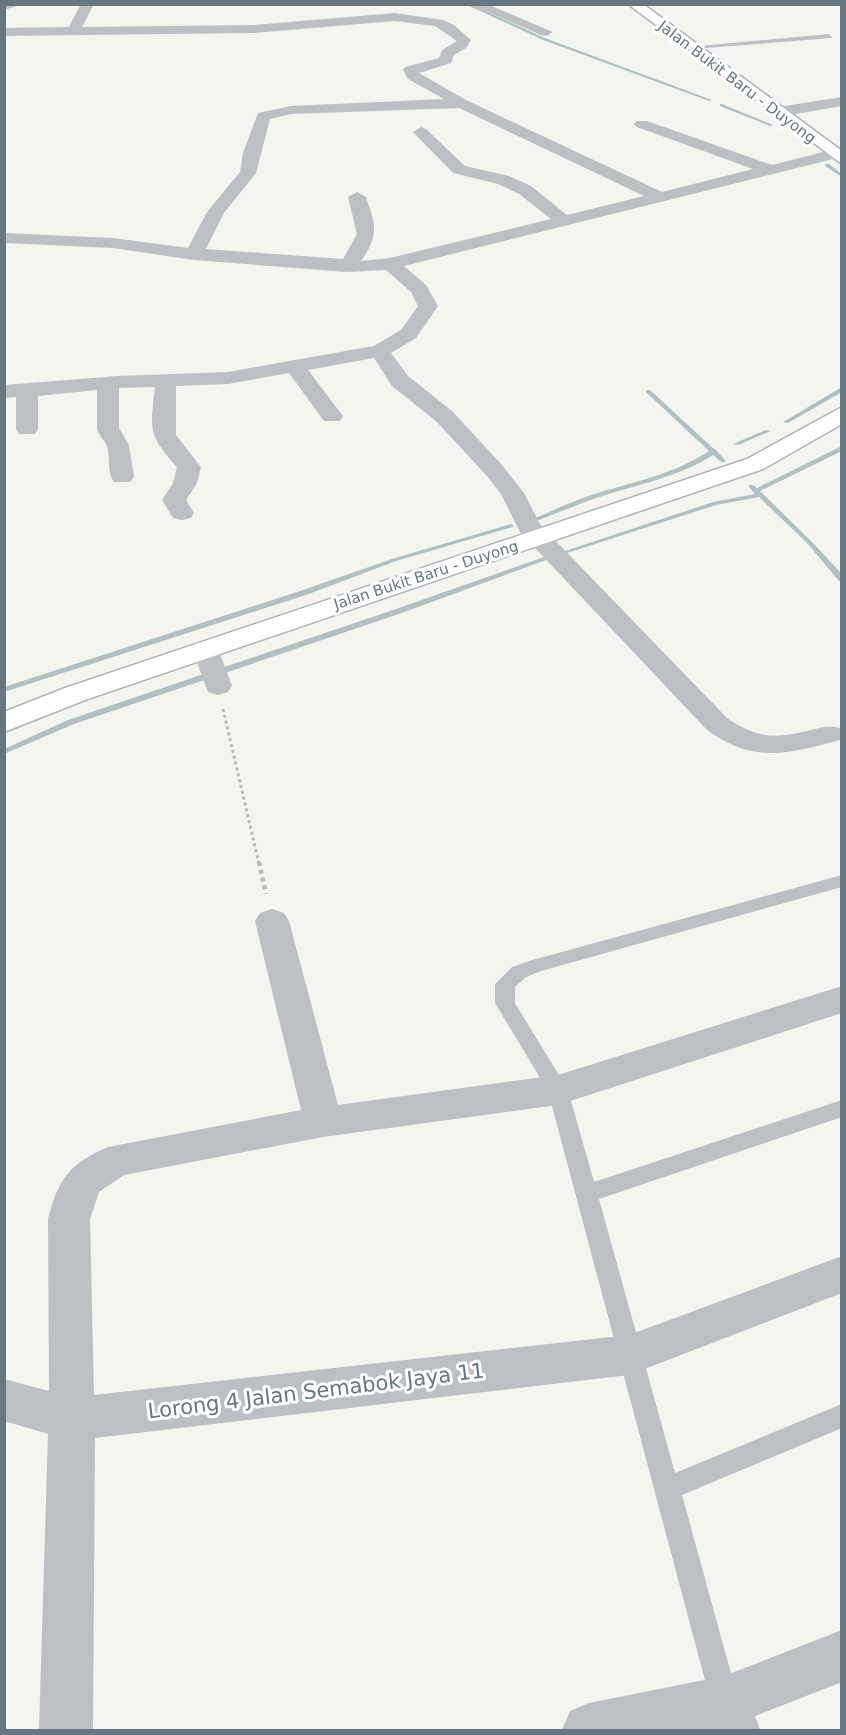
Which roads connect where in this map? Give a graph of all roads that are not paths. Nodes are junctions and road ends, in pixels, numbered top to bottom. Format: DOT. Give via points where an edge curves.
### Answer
graph roads {
  1 [pos="17,4"];
  2 [pos="88,4"];
  3 [pos="475,4"];
  4 [pos="634,4"];
  5 [pos="4,6"];
  6 [pos="254,13"];
  7 [pos="254,29"];
  8 [pos="4,32"];
  9 [pos="73,32"];
  10 [pos="546,32"];
  11 [pos="829,36"];
  12 [pos="693,47"];
  13 [pos="842,101"];
  14 [pos="461,103"];
  15 [pos="778,112"];
  16 [pos="642,124"];
  17 [pos="421,132"];
  18 [pos="838,157"];
  19 [pos="771,170"];
  20 [pos="658,196"];
  21 [pos="357,197"];
  22 [pos="563,220"];
  23 [pos="4,238"];
  24 [pos="194,254"];
  25 [pos="390,264"];
  26 [pos="347,266"];
  27 [pos="379,351"];
  28 [pos="295,367"];
  29 [pos="166,380"];
  30 [pos="108,383"];
  31 [pos="27,390"];
  32 [pos="4,392"];
  33 [pos="842,414"];
  34 [pos="332,416"];
  35 [pos="27,429"];
  36 [pos="122,477"];
  37 [pos="182,513"];
  38 [pos="539,538"];
  39 [pos="4,723"];
  40 [pos="829,734"];
  41 [pos="842,881"];
  42 [pos="272,921"];
  43 [pos="842,999"];
  44 [pos="558,1090"];
  45 [pos="842,1108"];
  46 [pos="323,1122"];
  47 [pos="586,1194"];
  48 [pos="842,1274"];
  49 [pos="629,1355"];
  50 [pos="4,1400"];
  51 [pos="842,1416"];
  52 [pos="72,1419"];
  53 [pos="666,1489"];
  54 [pos="842,1656"];
  55 [pos="729,1716"];
  56 [pos="66,1731"];
  57 [pos="589,1731"];
  1 -- 5 [label="street"];
  2 -- 9 [label="street"];
  3 -- 10 [label="street"];
  4 -- 12 [label="main road, Jalan Bukit Baru - Duyong"];
  6 -- 7 [label="street"];
  7 -- 9 [label="street"];
  7 -- 14 [label="street" via="395,17 438,23 464,40 450,51 446,60 413,67 410,73"];
  8 -- 9 [label="street"];
  11 -- 12 [label="lane"];
  12 -- 15 [label="main road, Jalan Bukit Baru - Duyong"];
  13 -- 15 [label="street"];
  14 -- 20 [label="street"];
  14 -- 24 [label="street" via="291,110 263,116 248,173 216,212"];
  15 -- 18 [label="main road, Jalan Bukit Baru - Duyong"];
  16 -- 19 [label="street"];
  17 -- 22 [label="street" via="459,170 503,180 525,190"];
  18 -- 19 [label="street"];
  19 -- 20 [label="street"];
  20 -- 22 [label="street"];
  21 -- 26 [label="street" via="367,227 366,243"];
  22 -- 25 [label="street"];
  23 -- 24 [label="street" via="113,243"];
  24 -- 26 [label="street"];
  25 -- 26 [label="street"];
  25 -- 27 [label="street" via="419,289 428,306 411,333 398,344"];
  27 -- 28 [label="street"];
  27 -- 38 [label="street" via="400,381 444,416 494,470"];
  28 -- 29 [label="street" via="228,378"];
  28 -- 34 [label="street"];
  29 -- 30 [label="street"];
  29 -- 37 [label="street" via="164,432 168,444 189,467 174,500"];
  30 -- 31 [label="street"];
  30 -- 36 [label="street" via="108,428 118,445"];
  31 -- 32 [label="street"];
  31 -- 35 [label="street"];
  33 -- 38 [label="main road, Jalan Bukit Baru - Duyong" via="755,464"];
  38 -- 39 [label="main road, Jalan Bukit Baru - Duyong" via="212,667 75,694"];
  38 -- 40 [label="street" via="731,735 767,747"];
  41 -- 44 [label="lane" via="519,972 505,984 505,1003"];
  42 -- 46 [label="street"];
  43 -- 44 [label="street"];
  44 -- 46 [label="street"];
  44 -- 47 [label="lane"];
  45 -- 47 [label="lane"];
  46 -- 52 [label="street" via="122,1158 83,1179 69,1219"];
  47 -- 49 [label="lane"];
  48 -- 49 [label="street, Lorong 4 Jalan Semabok Jaya 11"];
  49 -- 52 [label="street, Lorong 4 Jalan Semabok Jaya 11"];
  49 -- 53 [label="lane"];
  50 -- 52 [label="street, Lorong 4 Jalan Semabok Jaya 11"];
  51 -- 53 [label="lane"];
  52 -- 56 [label="street"];
  53 -- 55 [label="lane"];
  54 -- 55 [label="street"];
  55 -- 57 [label="street"];
}
